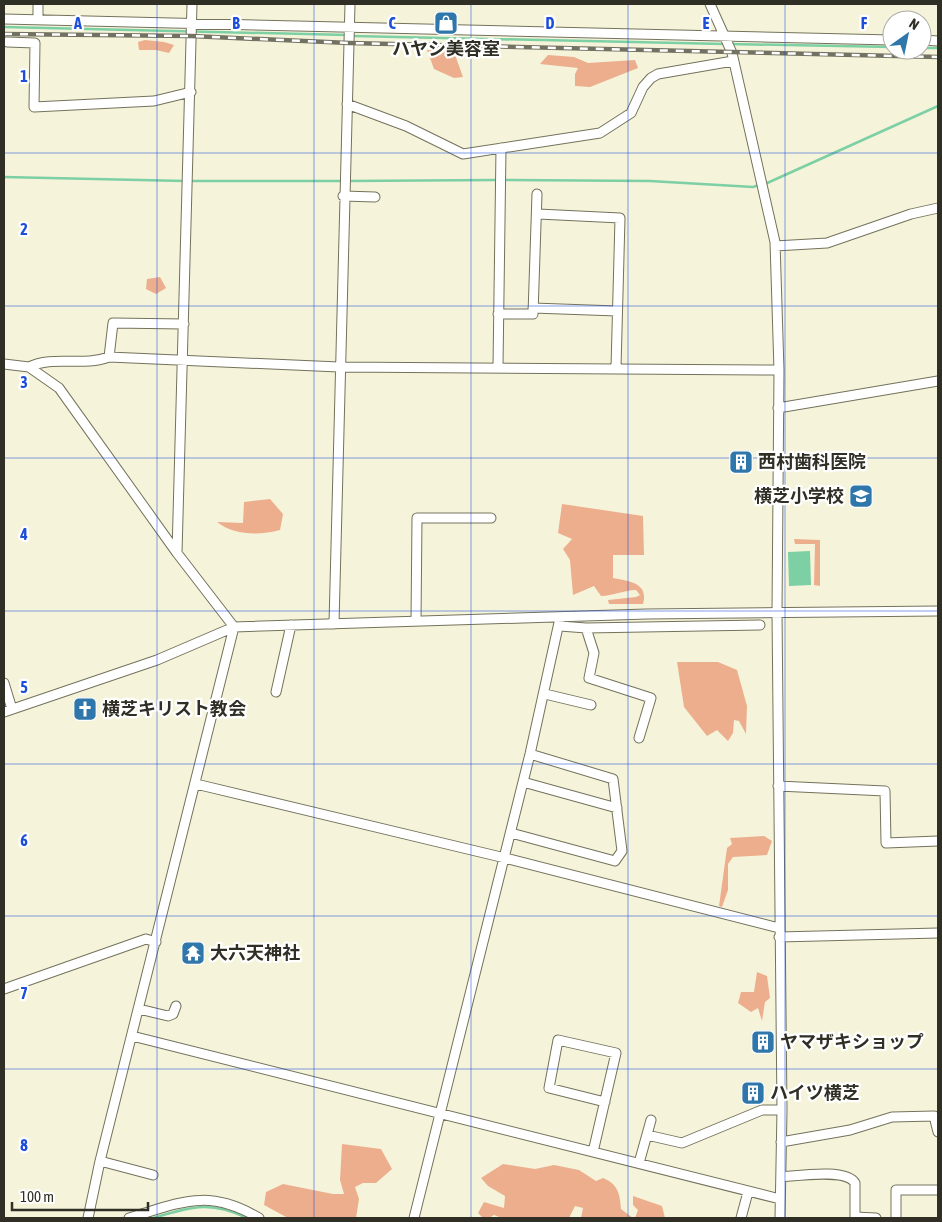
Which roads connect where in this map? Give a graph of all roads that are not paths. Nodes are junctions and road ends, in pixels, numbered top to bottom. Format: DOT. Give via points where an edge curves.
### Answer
graph roads {
  1 [pos="38,4"];
  2 [pos="192,4"];
  3 [pos="350,4"];
  4 [pos="710,4"];
  5 [pos="4,19"];
  6 [pos="38,20"];
  7 [pos="191,27"];
  8 [pos="349,28"];
  9 [pos="726,37"];
  10 [pos="882,40"];
  11 [pos="7,42"];
  12 [pos="733,61"];
  13 [pos="191,92"];
  14 [pos="347,104"];
  15 [pos="500,148"];
  16 [pos="537,194"];
  17 [pos="343,196"];
  18 [pos="375,197"];
  19 [pos="938,208"];
  20 [pos="538,214"];
  21 [pos="775,246"];
  22 [pos="534,308"];
  23 [pos="616,311"];
  24 [pos="498,314"];
  25 [pos="184,324"];
  26 [pos="109,357"];
  27 [pos="183,359"];
  28 [pos="4,364"];
  29 [pos="29,367"];
  30 [pos="339,367"];
  31 [pos="498,367"];
  32 [pos="616,368"];
  33 [pos="779,370"];
  34 [pos="938,381"];
  35 [pos="778,408"];
  36 [pos="491,518"];
  37 [pos="177,553"];
  38 [pos="938,611"];
  39 [pos="776,613"];
  40 [pos="416,621"];
  41 [pos="560,622"];
  42 [pos="334,624"];
  43 [pos="290,625"];
  44 [pos="760,626"];
  45 [pos="234,627"];
  46 [pos="586,628"];
  47 [pos="4,683"];
  48 [pos="276,692"];
  49 [pos="545,694"];
  50 [pos="591,705"];
  51 [pos="8,711"];
  52 [pos="640,738"];
  53 [pos="530,754"];
  54 [pos="523,782"];
  55 [pos="196,784"];
  56 [pos="778,786"];
  57 [pos="617,808"];
  58 [pos="511,832"];
  59 [pos="938,841"];
  60 [pos="505,858"];
  61 [pos="779,933"];
  62 [pos="938,933"];
  63 [pos="156,942"];
  64 [pos="4,989"];
  65 [pos="176,1006"];
  66 [pos="139,1009"];
  67 [pos="132,1036"];
  68 [pos="604,1102"];
  69 [pos="782,1110"];
  70 [pos="440,1114"];
  71 [pos="651,1120"];
  72 [pos="938,1132"];
  73 [pos="647,1135"];
  74 [pos="782,1142"];
  75 [pos="593,1152"];
  76 [pos="100,1161"];
  77 [pos="639,1164"];
  78 [pos="153,1175"];
  79 [pos="781,1177"];
  80 [pos="938,1190"];
  81 [pos="748,1192"];
  82 [pos="780,1199"];
  83 [pos="88,1218"];
  84 [pos="130,1218"];
  85 [pos="259,1218"];
  86 [pos="414,1218"];
  87 [pos="741,1218"];
  88 [pos="780,1218"];
  89 [pos="876,1218"];
  90 [pos="896,1218"];
  1 -- 6 [label="street"];
  2 -- 7 [label="street"];
  3 -- 8 [label="street"];
  4 -- 9 [label="street"];
  5 -- 6 [label="street"];
  6 -- 7 [label="street"];
  7 -- 8 [label="street"];
  7 -- 13 [label="street"];
  8 -- 9 [label="street"];
  8 -- 14 [label="street"];
  9 -- 10 [label="street"];
  9 -- 12 [label="street"];
  11 -- 13 [label="street" via="35,43 34,107 154,101"];
  12 -- 15 [label="street" via="650,78 631,113 600,133"];
  12 -- 21 [label="street"];
  13 -- 25 [label="street"];
  14 -- 15 [label="street" via="406,126 463,154"];
  14 -- 17 [label="street"];
  15 -- 24 [label="street"];
  16 -- 20 [label="street"];
  17 -- 18 [label="street"];
  17 -- 30 [label="street"];
  19 -- 21 [label="street" via="827,242"];
  20 -- 22 [label="street"];
  20 -- 23 [label="street" via="620,218"];
  21 -- 33 [label="street"];
  22 -- 23 [label="street"];
  22 -- 24 [label="street" via="533,314"];
  23 -- 32 [label="street"];
  24 -- 31 [label="street"];
  25 -- 26 [label="street" via="112,322"];
  25 -- 27 [label="street"];
  26 -- 27 [label="street"];
  26 -- 29 [label="street" via="96,362 39,362"];
  27 -- 30 [label="street"];
  27 -- 37 [label="street"];
  28 -- 29 [label="street"];
  29 -- 37 [label="street" via="59,388"];
  30 -- 31 [label="street"];
  30 -- 42 [label="street"];
  31 -- 32 [label="street"];
  32 -- 33 [label="street"];
  33 -- 35 [label="street"];
  34 -- 35 [label="street"];
  35 -- 39 [label="street"];
  36 -- 40 [label="street" via="417,518"];
  37 -- 45 [label="street"];
  38 -- 39 [label="street"];
  39 -- 41 [label="street"];
  39 -- 56 [label="street"];
  40 -- 41 [label="street"];
  40 -- 42 [label="street"];
  41 -- 46 [label="street"];
  41 -- 49 [label="street"];
  42 -- 43 [label="street"];
  43 -- 45 [label="street"];
  43 -- 48 [label="street"];
  44 -- 46 [label="street"];
  45 -- 51 [label="street" via="157,660"];
  45 -- 55 [label="street"];
  46 -- 52 [label="street" via="594,653 589,678 651,698"];
  47 -- 51 [label="street"];
  49 -- 50 [label="street"];
  49 -- 53 [label="street"];
  53 -- 54 [label="street"];
  53 -- 57 [label="street" via="613,779"];
  54 -- 57 [label="street"];
  54 -- 58 [label="street"];
  55 -- 60 [label="street"];
  55 -- 63 [label="street"];
  56 -- 59 [label="street" via="885,791 886,843"];
  56 -- 61 [label="street"];
  57 -- 58 [label="street" via="622,851 615,861"];
  58 -- 60 [label="street"];
  60 -- 61 [label="street"];
  60 -- 70 [label="street"];
  61 -- 62 [label="street"];
  61 -- 69 [label="street"];
  63 -- 64 [label="street" via="146,939"];
  63 -- 66 [label="street"];
  65 -- 66 [label="street" via="168,1016"];
  66 -- 67 [label="street"];
  67 -- 70 [label="street"];
  67 -- 76 [label="street"];
  68 -- 68 [label="street" via="616,1053 558,1040 549,1088"];
  68 -- 75 [label="street"];
  69 -- 73 [label="street" via="762,1110 682,1144"];
  69 -- 74 [label="street"];
  70 -- 75 [label="street"];
  70 -- 86 [label="street"];
  71 -- 73 [label="street"];
  72 -- 74 [label="street" via="934,1116 892,1117 850,1130"];
  73 -- 77 [label="street"];
  74 -- 79 [label="street"];
  75 -- 77 [label="street"];
  76 -- 78 [label="street"];
  76 -- 83 [label="street"];
  77 -- 81 [label="street"];
  79 -- 82 [label="street"];
  79 -- 89 [label="street" via="848,1176 855,1183 855,1217"];
  80 -- 90 [label="street" via="896,1190"];
  81 -- 82 [label="street"];
  81 -- 87 [label="street"];
  82 -- 88 [label="street"];
  84 -- 85 [label="street" via="178,1203 210,1200 226,1202"];
}
